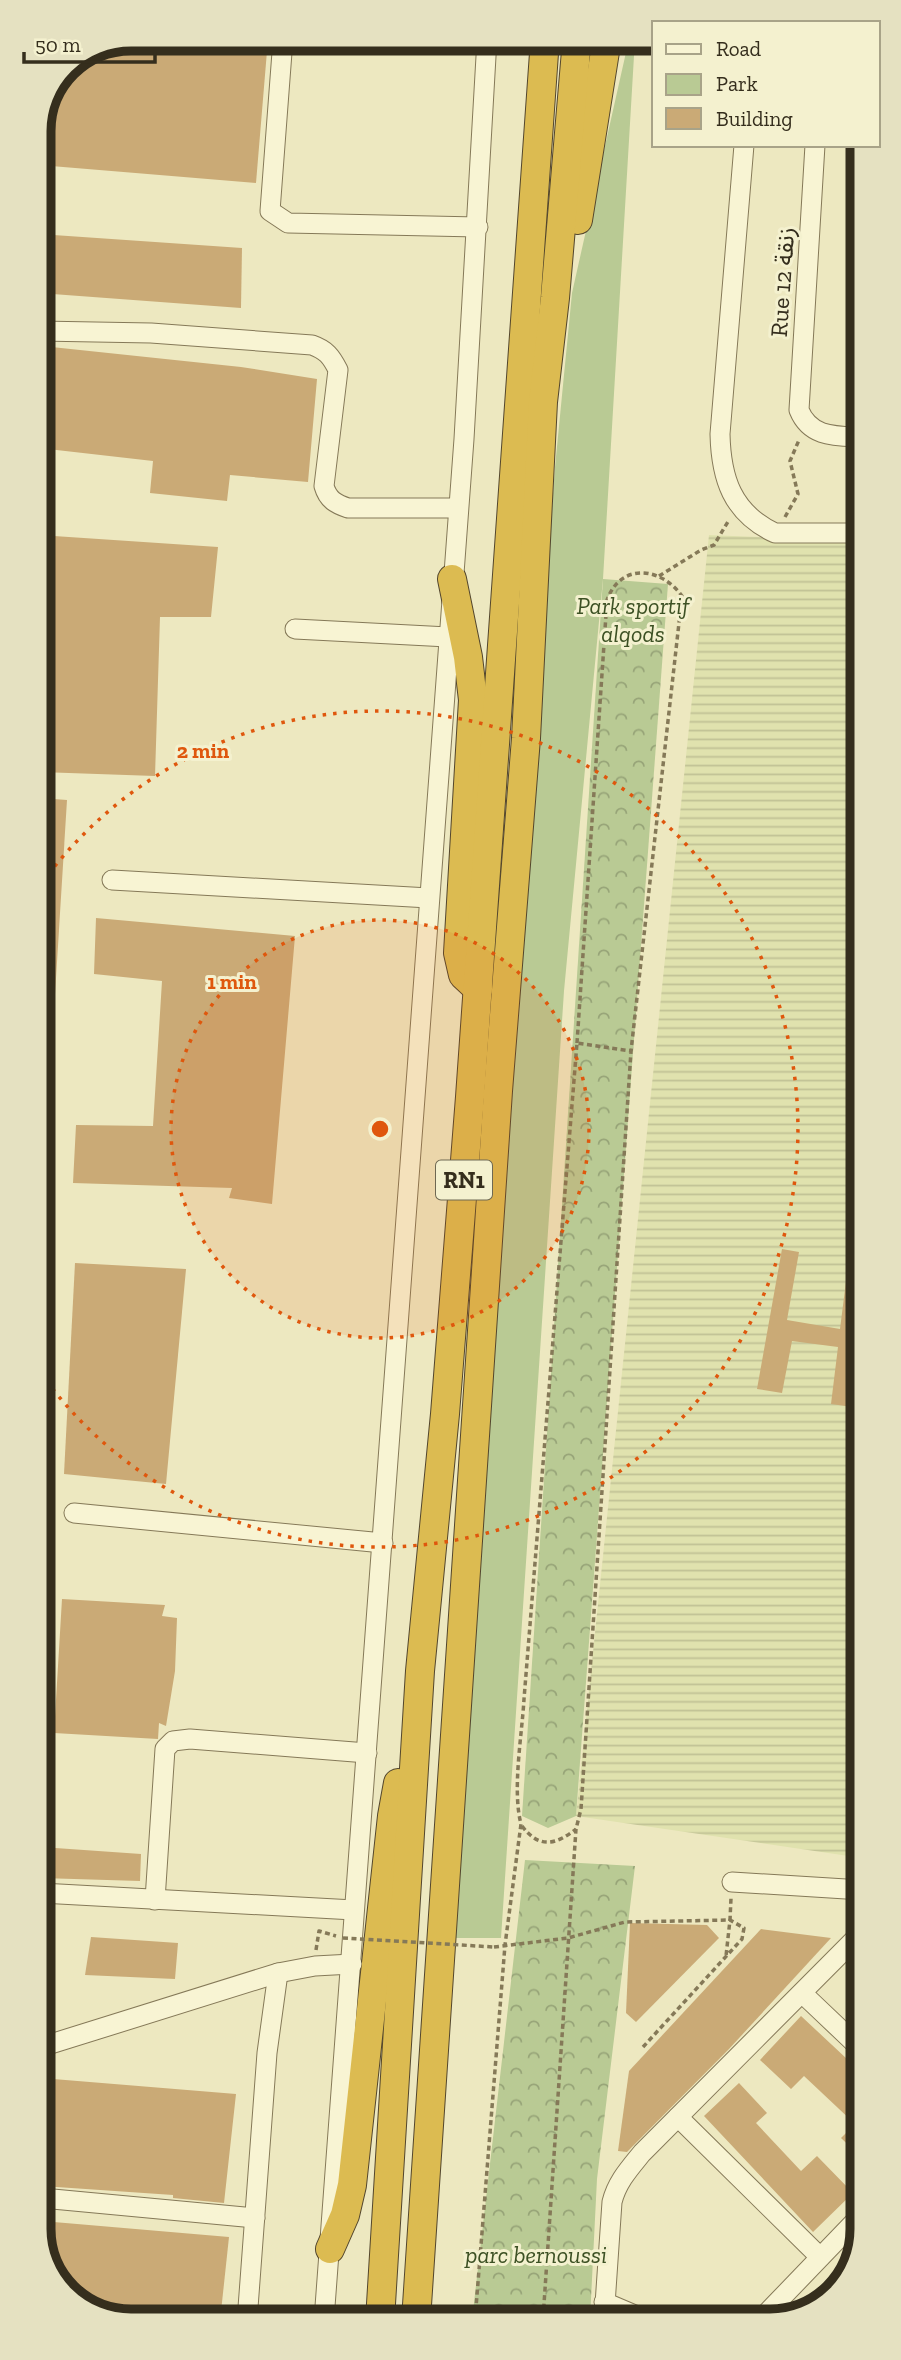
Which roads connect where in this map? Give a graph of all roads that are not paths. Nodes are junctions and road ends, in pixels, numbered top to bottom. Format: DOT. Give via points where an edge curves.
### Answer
graph roads {
  1 [pos="282,51"];
  2 [pos="485,51"];
  3 [pos="544,51"];
  4 [pos="575,51"];
  5 [pos="605,51"];
  6 [pos="744,147"];
  7 [pos="815,147"];
  8 [pos="478,227"];
  9 [pos="51,331"];
  10 [pos="543,402"];
  11 [pos="850,437"];
  12 [pos="458,508"];
  13 [pos="850,533"];
  14 [pos="452,579"];
  15 [pos="295,629"];
  16 [pos="448,637"];
  17 [pos="112,880"];
  18 [pos="429,898"];
  19 [pos="478,989"];
  20 [pos="74,1513"];
  21 [pos="383,1543"];
  22 [pos="420,1671"];
  23 [pos="367,1753"];
  24 [pos="732,1882"];
  25 [pos="850,1889"];
  26 [pos="51,1894"];
  27 [pos="155,1900"];
  28 [pos="354,1910"];
  29 [pos="850,1943"];
  30 [pos="352,1964"];
  31 [pos="278,1973"];
  32 [pos="802,1993"];
  33 [pos="850,2039"];
  34 [pos="51,2044"];
  35 [pos="678,2117"];
  36 [pos="51,2199"];
  37 [pos="254,2218"];
  38 [pos="850,2226"];
  39 [pos="330,2249"];
  40 [pos="820,2257"];
  41 [pos="248,2309"];
  42 [pos="325,2309"];
  43 [pos="381,2309"];
  44 [pos="417,2309"];
  45 [pos="604,2309"];
  46 [pos="771,2309"];
  1 -- 8 [label="street" via="270,211 288,223"];
  2 -- 8 [label="street"];
  3 -- 19 [label="highway, RN1"];
  4 -- 10 [label="highway, RN1"];
  5 -- 10 [label="highway"];
  6 -- 13 [label="street" via="720,434 725,480 749,517 775,533"];
  7 -- 11 [label="street, Rue 12 زنقة" via="799,410 806,424 831,436"];
  8 -- 12 [label="street"];
  9 -- 12 [label="street" via="150,333 323,349 338,370 326,495 348,508"];
  10 -- 44 [label="highway, RN1" via="526,738 497,1104"];
  12 -- 14 [label="street"];
  14 -- 16 [label="street"];
  14 -- 19 [label="highway" via="473,700 458,953 463,975"];
  15 -- 16 [label="street"];
  16 -- 18 [label="street"];
  17 -- 18 [label="street"];
  18 -- 21 [label="street"];
  19 -- 22 [label="highway, RN1"];
  20 -- 21 [label="street"];
  21 -- 23 [label="street"];
  22 -- 39 [label="highway" via="392,1816 352,2185"];
  22 -- 43 [label="highway, RN1"];
  23 -- 27 [label="street" via="173,1741 165,1749"];
  23 -- 28 [label="street"];
  24 -- 25 [label="street"];
  26 -- 27 [label="street"];
  27 -- 28 [label="street"];
  28 -- 30 [label="street"];
  29 -- 32 [label="street"];
  30 -- 31 [label="street"];
  30 -- 39 [label="street"];
  31 -- 34 [label="street"];
  31 -- 37 [label="street"];
  32 -- 33 [label="street"];
  32 -- 35 [label="street"];
  35 -- 40 [label="street"];
  35 -- 45 [label="street" via="616,2188"];
  36 -- 37 [label="street"];
  37 -- 41 [label="street"];
  38 -- 40 [label="street"];
  39 -- 42 [label="street"];
  40 -- 46 [label="street"];
}
